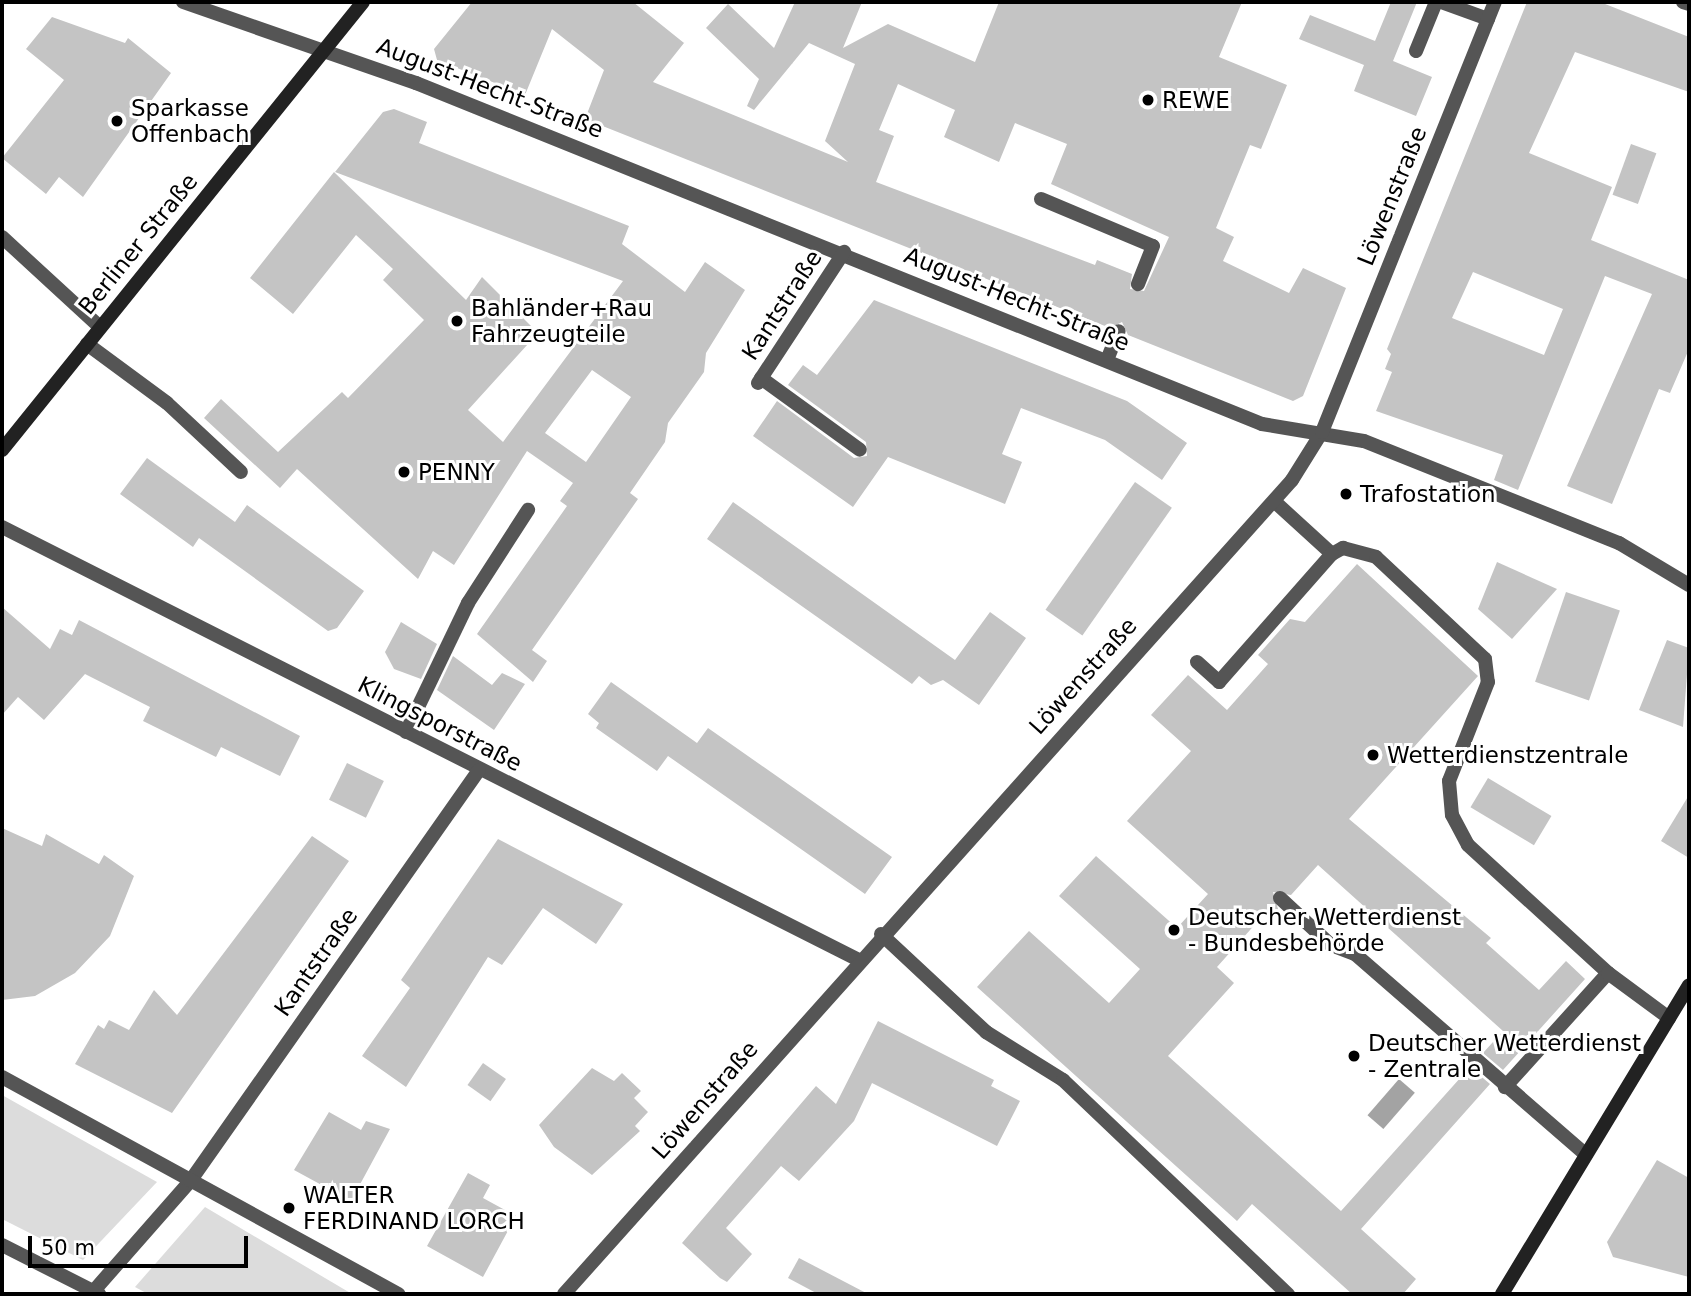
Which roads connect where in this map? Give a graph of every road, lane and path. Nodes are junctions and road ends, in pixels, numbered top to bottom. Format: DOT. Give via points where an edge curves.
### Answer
graph roads {
  1 [pos="183,2"];
  2 [pos="363,2"];
  3 [pos="1438,2"];
  4 [pos="1495,2"];
  5 [pos="1683,2"];
  6 [pos="1689,4"];
  7 [pos="1488,19"];
  8 [pos="325,49"];
  9 [pos="1416,51"];
  10 [pos="1041,198"];
  11 [pos="2,237"];
  12 [pos="844,252"];
  13 [pos="1138,284"];
  14 [pos="100,327"];
  15 [pos="1119,331"];
  16 [pos="87,344"];
  17 [pos="1107,360"];
  18 [pos="1322,432"];
  19 [pos="2,450"];
  20 [pos="860,450"];
  21 [pos="241,472"];
  22 [pos="1275,502"];
  23 [pos="528,510"];
  24 [pos="2,527"];
  25 [pos="1332,554"];
  26 [pos="1689,585"];
  27 [pos="1197,662"];
  28 [pos="406,733"];
  29 [pos="479,769"];
  30 [pos="1280,898"];
  31 [pos="881,934"];
  32 [pos="859,960"];
  33 [pos="1608,973"];
  34 [pos="1689,985"];
  35 [pos="1669,1018"];
  36 [pos="2,1077"];
  37 [pos="1505,1087"];
  38 [pos="1586,1155"];
  39 [pos="191,1180"];
  40 [pos="2,1244"];
  41 [pos="95,1293"];
  42 [pos="1507,1293"];
  43 [pos="398,1294"];
  44 [pos="564,1294"];
  45 [pos="1288,1294"];
  1 -- 8 [label="street, August-Hecht-Straße"];
  2 -- 8 [label="main road, Berliner Straße"];
  3 -- 7 [label="street"];
  3 -- 9 [label="street"];
  4 -- 7 [label="street, Löwenstraße"];
  5 -- 6 [label="street"];
  7 -- 18 [label="street, Löwenstraße"];
  8 -- 12 [label="street, August-Hecht-Straße"];
  8 -- 14 [label="main road, Berliner Straße"];
  10 -- 13 [label="street" via="1153,246"];
  11 -- 14 [label="street"];
  12 -- 17 [label="street, August-Hecht-Straße"];
  12 -- 20 [label="street, Kantstraße" via="759,381"];
  14 -- 16 [label="main road, Berliner Straße"];
  15 -- 17 [label="street"];
  16 -- 19 [label="main road, Berliner Straße"];
  16 -- 21 [label="street" via="167,403"];
  17 -- 18 [label="street, August-Hecht-Straße" via="1277,430"];
  18 -- 22 [label="street, Löwenstraße"];
  18 -- 26 [label="street, August-Hecht-Straße" via="1364,441 1619,543"];
  22 -- 25 [label="street"];
  22 -- 31 [label="street, Löwenstraße"];
  23 -- 28 [label="street" via="468,603"];
  24 -- 28 [label="street, Klingsporstraße"];
  25 -- 27 [label="street" via="1219,682"];
  25 -- 33 [label="street" via="1343,548 1376,557 1485,659 1488,682 1449,781 1452,815 1468,845"];
  28 -- 29 [label="street, Klingsporstraße"];
  29 -- 32 [label="street, Klingsporstraße"];
  29 -- 39 [label="street, Kantstraße"];
  30 -- 37 [label="street" via="1331,944 1355,954"];
  31 -- 32 [label="street, Löwenstraße"];
  31 -- 45 [label="street" via="986,1032 1063,1080"];
  32 -- 44 [label="street, Löwenstraße"];
  33 -- 35 [label="street"];
  33 -- 37 [label="street"];
  34 -- 35 [label="main road"];
  35 -- 38 [label="main road"];
  36 -- 39 [label="street"];
  37 -- 38 [label="street"];
  38 -- 42 [label="main road"];
  39 -- 41 [label="street, Kantstraße"];
  39 -- 43 [label="street"];
  40 -- 41 [label="street"];
}
